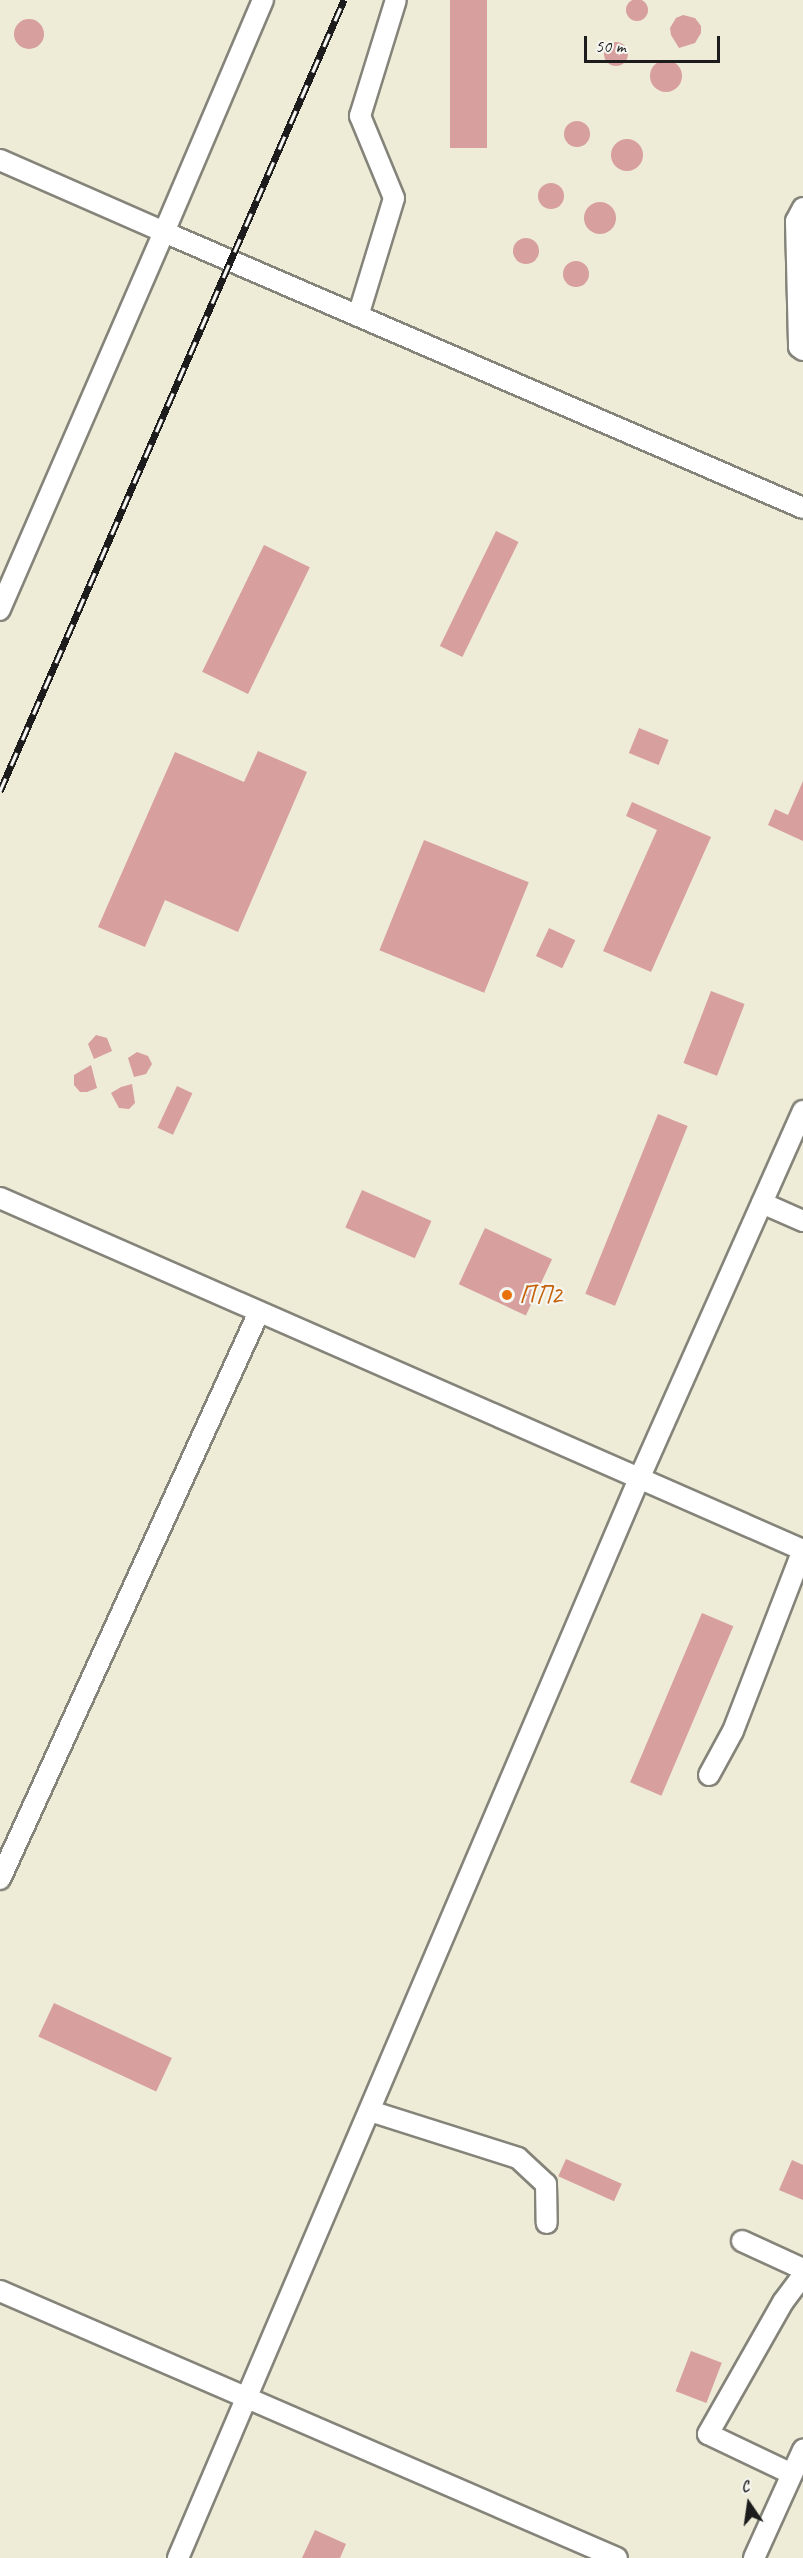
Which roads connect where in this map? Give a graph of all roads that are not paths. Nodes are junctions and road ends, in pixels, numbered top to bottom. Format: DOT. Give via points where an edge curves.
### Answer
graph roads {
  1 [pos="263,0"];
  2 [pos="396,0"];
  3 [pos="0,160"];
  4 [pos="803,208"];
  5 [pos="164,232"];
  6 [pos="358,316"];
  7 [pos="803,350"];
  8 [pos="803,508"];
  9 [pos="0,610"];
  10 [pos="803,1112"];
  11 [pos="0,1198"];
  12 [pos="762,1203"];
  13 [pos="803,1221"];
  14 [pos="259,1312"];
  15 [pos="639,1479"];
  16 [pos="803,1550"];
  17 [pos="709,1775"];
  18 [pos="0,1879"];
  19 [pos="370,2111"];
  20 [pos="548,2223"];
  21 [pos="742,2241"];
  22 [pos="803,2269"];
  23 [pos="803,2275"];
  24 [pos="0,2291"];
  25 [pos="247,2398"];
  26 [pos="803,2450"];
  27 [pos="792,2474"];
  28 [pos="178,2558"];
  29 [pos="617,2558"];
  30 [pos="754,2558"];
  1 -- 5 [label="lane"];
  2 -- 6 [label="lane" via="360,116 394,198"];
  3 -- 5 [label="lane"];
  4 -- 7 [label="lane" via="796,221 799,348"];
  5 -- 6 [label="lane"];
  5 -- 9 [label="lane"];
  6 -- 8 [label="lane"];
  10 -- 12 [label="lane"];
  11 -- 14 [label="lane"];
  12 -- 13 [label="lane"];
  12 -- 15 [label="lane"];
  14 -- 15 [label="lane"];
  14 -- 18 [label="lane"];
  15 -- 16 [label="lane"];
  15 -- 19 [label="lane"];
  16 -- 17 [label="lane" via="733,1731"];
  19 -- 20 [label="lane" via="518,2158 546,2184"];
  19 -- 25 [label="lane"];
  21 -- 22 [label="lane"];
  23 -- 27 [label="lane" via="783,2302 708,2434"];
  24 -- 25 [label="lane"];
  25 -- 28 [label="lane"];
  25 -- 29 [label="lane"];
  26 -- 27 [label="lane"];
  27 -- 30 [label="lane"];
}
